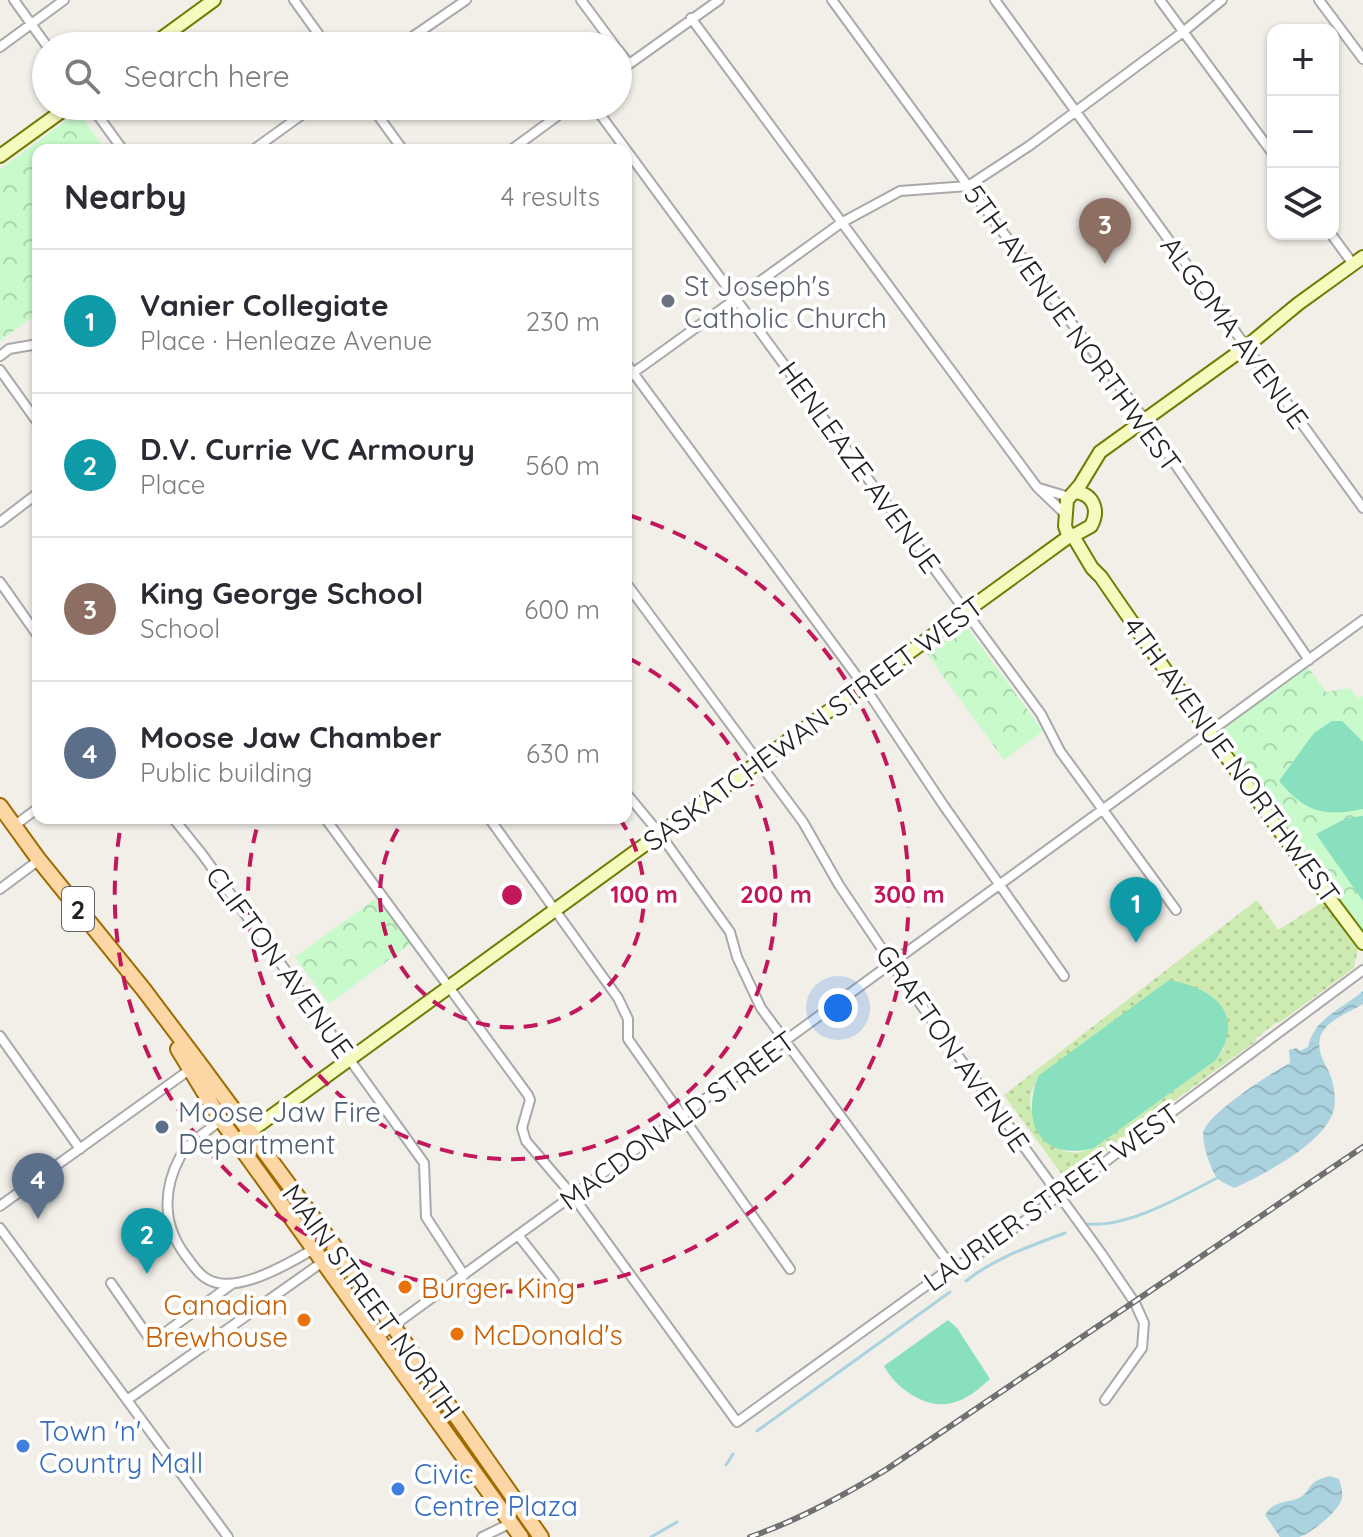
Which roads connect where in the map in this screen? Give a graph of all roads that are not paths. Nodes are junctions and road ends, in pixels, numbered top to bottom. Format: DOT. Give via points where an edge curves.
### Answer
graph roads {
  1 [pos="14,0"];
  2 [pos="64,0"];
  3 [pos="214,0"];
  4 [pos="294,0"];
  5 [pos="466,0"];
  6 [pos="581,0"];
  7 [pos="719,0"];
  8 [pos="832,0"];
  9 [pos="995,0"];
  10 [pos="1160,0"];
  11 [pos="1222,0"];
  12 [pos="1319,0"];
  13 [pos="691,18"];
  14 [pos="31,24"];
  15 [pos="37,32"];
  16 [pos="170,32"];
  17 [pos="317,32"];
  18 [pos="419,32"];
  19 [pos="605,32"];
  20 [pos="1183,32"];
  21 [pos="0,47"];
  22 [pos="1363,59"];
  23 [pos="632,62"];
  24 [pos="1075,111"];
  25 [pos="50,120"];
  26 [pos="101,120"];
  27 [pos="295,120"];
  28 [pos="381,120"];
  29 [pos="552,120"];
  30 [pos="604,120"];
  31 [pos="119,144"];
  32 [pos="261,144"];
  33 [pos="399,144"];
  34 [pos="519,144"];
  35 [pos="622,144"];
  36 [pos="1267,146"];
  37 [pos="0,156"];
  38 [pos="632,157"];
  39 [pos="968,186"];
  40 [pos="841,223"];
  41 [pos="1337,240"];
  42 [pos="1358,260"];
  43 [pos="736,297"];
  44 [pos="32,345"];
  45 [pos="1246,347"];
  46 [pos="0,356"];
  47 [pos="0,370"];
  48 [pos="632,374"];
  49 [pos="632,378"];
  50 [pos="32,415"];
  51 [pos="1145,420"];
  52 [pos="1113,443"];
  53 [pos="1037,487"];
  54 [pos="1071,494"];
  55 [pos="32,498"];
  56 [pos="1091,499"];
  57 [pos="1363,508"];
  58 [pos="0,522"];
  59 [pos="1072,528"];
  60 [pos="0,582"];
  61 [pos="632,591"];
  62 [pos="966,612"];
  63 [pos="1363,620"];
  64 [pos="32,627"];
  65 [pos="1309,660"];
  66 [pos="864,686"];
  67 [pos="1209,733"];
  68 [pos="758,763"];
  69 [pos="632,800"];
  70 [pos="0,806"];
  71 [pos="1103,809"];
  72 [pos="32,812"];
  73 [pos="178,824"];
  74 [pos="329,824"];
  75 [pos="493,824"];
  76 [pos="14,826"];
  77 [pos="660,834"];
  78 [pos="39,860"];
  79 [pos="1000,885"];
  80 [pos="0,889"];
  81 [pos="555,910"];
  82 [pos="1176,910"];
  83 [pos="1363,943"];
  84 [pos="893,962"];
  85 [pos="1363,970"];
  86 [pos="1064,976"];
  87 [pos="449,988"];
  88 [pos="0,1036"];
  89 [pos="785,1041"];
  90 [pos="350,1059"];
  91 [pos="195,1066"];
  92 [pos="681,1117"];
  93 [pos="221,1120"];
  94 [pos="243,1137"];
  95 [pos="80,1149"];
  96 [pos="573,1196"];
  97 [pos="1059,1196"];
  98 [pos="0,1206"];
  99 [pos="0,1228"];
  100 [pos="518,1235"];
  101 [pos="315,1248"];
  102 [pos="325,1261"];
  103 [pos="952,1267"];
  104 [pos="790,1269"];
  105 [pos="464,1275"];
  106 [pos="236,1281"];
  107 [pos="554,1281"];
  108 [pos="111,1283"];
  109 [pos="393,1326"];
  110 [pos="378,1337"];
  111 [pos="127,1400"];
  112 [pos="1105,1400"];
  113 [pos="511,1523"];
  114 [pos="228,1537"];
  115 [pos="482,1537"];
  116 [pos="521,1537"];
  117 [pos="541,1537"];
  1 -- 14 [label="street"];
  2 -- 14 [label="street"];
  3 -- 16 [label="street"];
  4 -- 17 [label="street"];
  5 -- 18 [label="street"];
  6 -- 19 [label="street"];
  7 -- 13 [label="street"];
  8 -- 39 [label="street, 5TH AVENUE NORTHWEST"];
  9 -- 24 [label="street, ALGOMA AVENUE"];
  10 -- 20 [label="street"];
  11 -- 20 [label="street"];
  12 -- 22 [label="street"];
  13 -- 23 [label="street"];
  13 -- 40 [label="street, 4TH AVENUE NORTHWEST"];
  14 -- 15 [label="street"];
  14 -- 21 [label="street"];
  20 -- 24 [label="street"];
  20 -- 36 [label="street"];
  24 -- 39 [label="street"];
  24 -- 45 [label="street, ALGOMA AVENUE"];
  25 -- 37 [label="street"];
  26 -- 31 [label="street"];
  27 -- 32 [label="street"];
  28 -- 33 [label="street"];
  29 -- 34 [label="street"];
  30 -- 35 [label="street, HENLEAZE AVENUE"];
  38 -- 43 [label="street, HENLEAZE AVENUE"];
  39 -- 40 [label="street" via="900,191"];
  39 -- 51 [label="street, 5TH AVENUE NORTHWEST"];
  40 -- 43 [label="street"];
  40 -- 53 [label="street, 4TH AVENUE NORTHWEST"];
  41 -- 42 [label="street"];
  42 -- 45 [label="street"];
  43 -- 48 [label="street"];
  43 -- 62 [label="street, HENLEAZE AVENUE"];
  44 -- 46 [label="street"];
  45 -- 51 [label="street"];
  45 -- 57 [label="street, ALGOMA AVENUE"];
  47 -- 50 [label="street"];
  49 -- 66 [label="street"];
  51 -- 52 [label="street"];
  51 -- 65 [label="street, 5TH AVENUE NORTHWEST"];
  52 -- 54 [label="street" via="1094,459"];
  52 -- 56 [label="street" via="1097,465"];
  53 -- 54 [label="street"];
  53 -- 59 [label="street, 4TH AVENUE NORTHWEST"];
  54 -- 56 [label="street"];
  54 -- 59 [label="street"];
  55 -- 58 [label="street"];
  56 -- 59 [label="street" via="1096,512 1091,526"];
  59 -- 62 [label="street, SASKATCHEWAN STREET WEST"];
  59 -- 67 [label="street, 4TH AVENUE NORTHWEST"];
  60 -- 64 [label="street"];
  61 -- 68 [label="street, GRAFTON AVENUE"];
  62 -- 66 [label="street, SASKATCHEWAN STREET WEST"];
  62 -- 71 [label="street, HENLEAZE AVENUE"];
  63 -- 65 [label="street, MACDONALD STREET"];
  65 -- 67 [label="street, MACDONALD STREET"];
  66 -- 68 [label="street, SASKATCHEWAN STREET WEST"];
  66 -- 79 [label="street"];
  67 -- 71 [label="street, MACDONALD STREET"];
  67 -- 83 [label="street, 4TH AVENUE NORTHWEST"];
  68 -- 77 [label="street, SASKATCHEWAN STREET WEST"];
  68 -- 84 [label="street, GRAFTON AVENUE" via="803,822"];
  69 -- 77 [label="street"];
  70 -- 76 [label="main road, MAIN STREET NORTH / 2"];
  71 -- 79 [label="street, MACDONALD STREET"];
  71 -- 82 [label="street, HENLEAZE AVENUE"];
  72 -- 76 [label="street"];
  73 -- 90 [label="street, CLIFTON AVENUE"];
  74 -- 87 [label="street"];
  75 -- 81 [label="street"];
  76 -- 78 [label="main road, MAIN STREET NORTH / 2"];
  77 -- 81 [label="street, SASKATCHEWAN STREET WEST"];
  77 -- 89 [label="street" via="730,932 761,1008"];
  78 -- 80 [label="street"];
  78 -- 91 [label="main road, MAIN STREET NORTH / 2" via="144,990"];
  79 -- 84 [label="street, MACDONALD STREET"];
  79 -- 86 [label="street"];
  81 -- 87 [label="street, SASKATCHEWAN STREET WEST"];
  81 -- 92 [label="street" via="618,998 628,1019 628,1039"];
  84 -- 89 [label="street, MACDONALD STREET"];
  84 -- 97 [label="street, GRAFTON AVENUE"];
  85 -- 97 [label="street, LAURIER STREET WEST"];
  87 -- 90 [label="street, SASKATCHEWAN STREET WEST"];
  87 -- 96 [label="street" via="528,1095 522,1128 526,1141"];
  88 -- 95 [label="street"];
  89 -- 92 [label="street, MACDONALD STREET"];
  89 -- 103 [label="street"];
  90 -- 94 [label="street, SASKATCHEWAN STREET WEST"];
  90 -- 105 [label="street, CLIFTON AVENUE" via="424,1163 426,1217"];
  91 -- 93 [label="main road, MAIN STREET NORTH / 2"];
  91 -- 94 [label="main road, MAIN STREET NORTH / 2"];
  91 -- 95 [label="street"];
  92 -- 96 [label="street, MACDONALD STREET"];
  92 -- 104 [label="street"];
  93 -- 94 [label="main road, MAIN STREET NORTH / 2"];
  93 -- 106 [label="street" via="180,1156 169,1188 167,1217 173,1238 201,1277 220,1284"];
  94 -- 101 [label="main road, MAIN STREET NORTH / 2"];
  94 -- 109 [label="main road, MAIN STREET NORTH / 2"];
  95 -- 98 [label="street"];
  96 -- 100 [label="street, MACDONALD STREET"];
  96 -- 103 [label="street, LAURIER STREET WEST" via="737,1422"];
  97 -- 103 [label="street, LAURIER STREET WEST" via="970,1260"];
  97 -- 112 [label="street, GRAFTON AVENUE" via="1124,1285 1144,1323 1142,1348"];
  99 -- 111 [label="street"];
  100 -- 105 [label="street, MACDONALD STREET"];
  100 -- 107 [label="street"];
  101 -- 102 [label="main road, MAIN STREET NORTH / 2"];
  101 -- 106 [label="street" via="276,1271"];
  102 -- 110 [label="main road, MAIN STREET NORTH / 2"];
  102 -- 111 [label="street"];
  105 -- 109 [label="street, MACDONALD STREET"];
  106 -- 108 [label="street" via="152,1342"];
  109 -- 110 [label="street, MACDONALD STREET"];
  109 -- 117 [label="main road, MAIN STREET NORTH / 2"];
  110 -- 113 [label="main road, MAIN STREET NORTH / 2"];
  111 -- 114 [label="street"];
  113 -- 115 [label="street"];
  113 -- 116 [label="main road, MAIN STREET NORTH / 2"];
}
